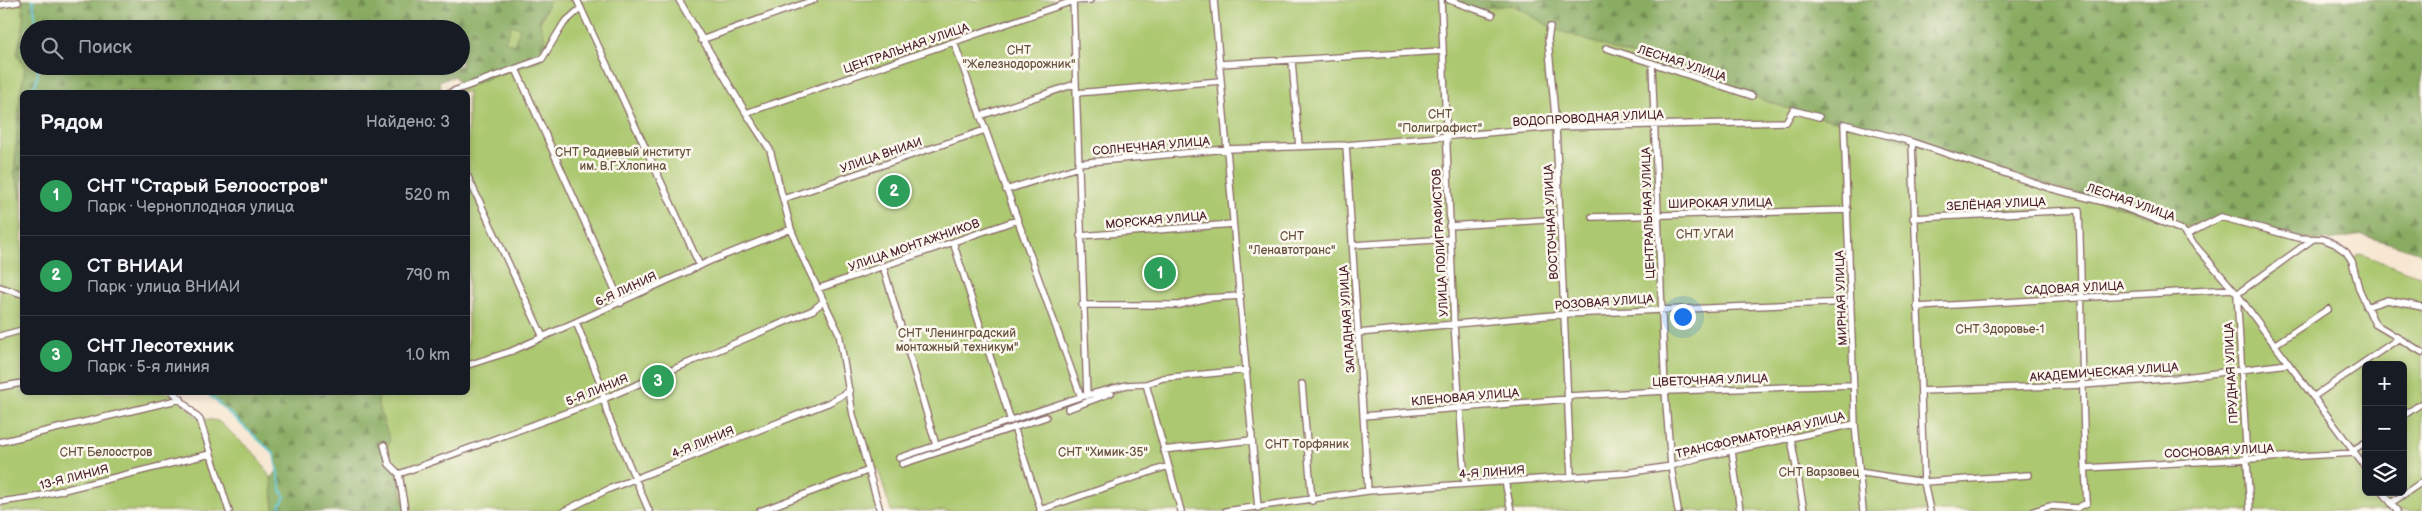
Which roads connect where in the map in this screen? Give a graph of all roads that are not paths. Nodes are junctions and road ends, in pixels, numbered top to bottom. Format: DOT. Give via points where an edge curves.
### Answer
graph roads {
  1 [pos="578,0"];
  2 [pos="679,0"];
  3 [pos="814,0"];
  4 [pos="1090,0"];
  5 [pos="1214,0"];
  6 [pos="1441,0"];
  7 [pos="1448,0"];
  8 [pos="1073,1"];
  9 [pos="18,2"];
  10 [pos="0,5"];
  11 [pos="581,8"];
  12 [pos="1492,15"];
  13 [pos="1550,27"];
  14 [pos="701,40"];
  15 [pos="954,42"];
  16 [pos="1606,48"];
  17 [pos="1442,51"];
  18 [pos="1292,61"];
  19 [pos="1652,63"];
  20 [pos="1220,64"];
  21 [pos="516,69"];
  22 [pos="1221,81"];
  23 [pos="1075,84"];
  24 [pos="457,90"];
  25 [pos="1076,93"];
  26 [pos="1752,96"];
  27 [pos="746,113"];
  28 [pos="980,116"];
  29 [pos="1818,117"];
  30 [pos="1844,124"];
  31 [pos="1654,125"];
  32 [pos="1556,127"];
  33 [pos="985,130"];
  34 [pos="1446,138"];
  35 [pos="1912,142"];
  36 [pos="1346,145"];
  37 [pos="1299,147"];
  38 [pos="1227,149"];
  39 [pos="1078,165"];
  40 [pos="470,181"];
  41 [pos="1006,190"];
  42 [pos="783,199"];
  43 [pos="1848,210"];
  44 [pos="1658,214"];
  45 [pos="1592,217"];
  46 [pos="1913,218"];
  47 [pos="1017,220"];
  48 [pos="1560,220"];
  49 [pos="1233,224"];
  50 [pos="1449,226"];
  51 [pos="791,228"];
  52 [pos="2186,235"];
  53 [pos="1080,236"];
  54 [pos="1450,239"];
  55 [pos="2313,239"];
  56 [pos="953,242"];
  57 [pos="1353,245"];
  58 [pos="700,266"];
  59 [pos="883,266"];
  60 [pos="0,287"];
  61 [pos="817,289"];
  62 [pos="2232,289"];
  63 [pos="20,293"];
  64 [pos="2237,294"];
  65 [pos="1241,296"];
  66 [pos="2082,298"];
  67 [pos="824,301"];
  68 [pos="1851,302"];
  69 [pos="621,303"];
  70 [pos="1082,305"];
  71 [pos="1917,307"];
  72 [pos="2366,307"];
  73 [pos="2422,307"];
  74 [pos="1661,309"];
  75 [pos="2328,309"];
  76 [pos="1566,314"];
  77 [pos="576,322"];
  78 [pos="1454,324"];
  79 [pos="20,331"];
  80 [pos="1358,333"];
  81 [pos="0,336"];
  82 [pos="543,337"];
  83 [pos="2398,339"];
  84 [pos="2274,345"];
  85 [pos="2422,352"];
  86 [pos="2288,364"];
  87 [pos="470,365"];
  88 [pos="1247,370"];
  89 [pos="2241,370"];
  90 [pos="20,383"];
  91 [pos="1146,384"];
  92 [pos="1302,384"];
  93 [pos="1853,385"];
  94 [pos="2082,385"];
  95 [pos="0,387"];
  96 [pos="850,390"];
  97 [pos="1665,391"];
  98 [pos="1921,391"];
  99 [pos="1111,393"];
  100 [pos="176,395"];
  101 [pos="604,398"];
  102 [pos="1085,398"];
  103 [pos="1568,398"];
  104 [pos="2313,398"];
  105 [pos="181,399"];
  106 [pos="2422,403"];
  107 [pos="1460,407"];
  108 [pos="1068,409"];
  109 [pos="2407,413"];
  110 [pos="1046,416"];
  111 [pos="1363,416"];
  112 [pos="1011,421"];
  113 [pos="1855,424"];
  114 [pos="1014,428"];
  115 [pos="1791,438"];
  116 [pos="1252,440"];
  117 [pos="0,442"];
  118 [pos="384,445"];
  119 [pos="936,445"];
  120 [pos="2362,445"];
  121 [pos="1163,450"];
  122 [pos="1732,452"];
  123 [pos="2354,452"];
  124 [pos="210,454"];
  125 [pos="2247,460"];
  126 [pos="2362,463"];
  127 [pos="1168,466"];
  128 [pos="1671,466"];
  129 [pos="2085,468"];
  130 [pos="867,471"];
  131 [pos="1858,472"];
  132 [pos="399,474"];
  133 [pos="2029,475"];
  134 [pos="1571,476"];
  135 [pos="635,479"];
  136 [pos="1505,481"];
  137 [pos="1924,482"];
  138 [pos="2422,482"];
  139 [pos="1465,484"];
  140 [pos="1368,491"];
  141 [pos="2386,496"];
  142 [pos="1314,501"];
  143 [pos="0,502"];
  144 [pos="2391,503"];
  145 [pos="1258,508"];
  146 [pos="1041,510"];
  147 [pos="229,511"];
  148 [pos="405,511"];
  149 [pos="564,511"];
  150 [pos="649,511"];
  151 [pos="760,511"];
  152 [pos="880,511"];
  153 [pos="1181,511"];
  154 [pos="1226,511"];
  155 [pos="1511,511"];
  156 [pos="1678,511"];
  157 [pos="1740,511"];
  158 [pos="1804,511"];
  159 [pos="1863,511"];
  160 [pos="1930,511"];
  161 [pos="2034,511"];
  162 [pos="2250,511"];
  163 [pos="2397,511"];
  1 -- 11 [label="street"];
  2 -- 14 [label="street"];
  3 -- 14 [label="street"];
  4 -- 8 [label="street, ЦЕНТРАЛЬНАЯ УЛИЦА"];
  5 -- 20 [label="street"];
  6 -- 17 [label="street, УЛИЦА ПОЛИГРАФИСТОВ"];
  7 -- 12 [label="street"];
  8 -- 15 [label="street, ЦЕНТРАЛЬНАЯ УЛИЦА"];
  8 -- 23 [label="street"];
  9 -- 10 [label="street"];
  11 -- 21 [label="street" via="564,23 542,59"];
  11 -- 58 [label="street"];
  13 -- 32 [label="street, ВОСТОЧНАЯ УЛИЦА" via="1548,39"];
  14 -- 27 [label="street"];
  15 -- 27 [label="street, ЦЕНТРАЛЬНАЯ УЛИЦА"];
  15 -- 28 [label="street"];
  16 -- 19 [label="street, ЛЕСНАЯ УЛИЦА"];
  17 -- 18 [label="street"];
  17 -- 34 [label="street, УЛИЦА ПОЛИГРАФИСТОВ"];
  18 -- 20 [label="street"];
  18 -- 37 [label="street"];
  19 -- 26 [label="street, ЛЕСНАЯ УЛИЦА"];
  19 -- 31 [label="street, ЦЕНТРАЛЬНАЯ УЛИЦА"];
  20 -- 22 [label="street"];
  21 -- 24 [label="street"];
  21 -- 69 [label="street"];
  22 -- 25 [label="street"];
  22 -- 38 [label="street"];
  23 -- 25 [label="street"];
  23 -- 28 [label="street"];
  25 -- 39 [label="street"];
  27 -- 42 [label="street" via="770,150"];
  28 -- 33 [label="street"];
  29 -- 31 [label="street, ВОДОПРОВОДНАЯ УЛИЦА" via="1793,110 1786,122"];
  30 -- 35 [label="street, ЛЕСНАЯ УЛИЦА"];
  30 -- 43 [label="street, МИРНАЯ УЛИЦА"];
  31 -- 32 [label="street, ВОДОПРОВОДНАЯ УЛИЦА"];
  31 -- 44 [label="street, ЦЕНТРАЛЬНАЯ УЛИЦА"];
  32 -- 34 [label="street, ВОДОПРОВОДНАЯ УЛИЦА"];
  32 -- 48 [label="street, ВОСТОЧНАЯ УЛИЦА"];
  33 -- 41 [label="street"];
  33 -- 42 [label="street, УЛИЦА ВНИАИ"];
  34 -- 36 [label="street, ВОДОПРОВОДНАЯ УЛИЦА"];
  34 -- 50 [label="street, УЛИЦА ПОЛИГРАФИСТОВ"];
  35 -- 46 [label="street"];
  35 -- 52 [label="street, ЛЕСНАЯ УЛИЦА" via="2049,188 2120,206 2182,230"];
  36 -- 37 [label="street, ВОДОПРОВОДНАЯ УЛИЦА"];
  36 -- 57 [label="street, ЗАПАДНАЯ УЛИЦА"];
  37 -- 38 [label="street, ВОДОПРОВОДНАЯ УЛИЦА"];
  38 -- 39 [label="street, СОЛНЕЧНАЯ УЛИЦА"];
  38 -- 49 [label="street"];
  39 -- 41 [label="street, СОЛНЕЧНАЯ УЛИЦА"];
  39 -- 53 [label="street"];
  40 -- 82 [label="street"];
  41 -- 47 [label="street"];
  42 -- 51 [label="street"];
  43 -- 44 [label="street, ШИРОКАЯ УЛИЦА"];
  43 -- 68 [label="street, МИРНАЯ УЛИЦА"];
  44 -- 45 [label="street, ШИРОКАЯ УЛИЦА"];
  44 -- 74 [label="street, ЦЕНТРАЛЬНАЯ УЛИЦА"];
  46 -- 66 [label="street, ЗЕЛЁНАЯ УЛИЦА" via="2079,210"];
  46 -- 71 [label="street"];
  47 -- 56 [label="street, УЛИЦА МОНТАЖНИКОВ"];
  47 -- 102 [label="street"];
  48 -- 50 [label="street"];
  48 -- 76 [label="street, ВОСТОЧНАЯ УЛИЦА"];
  49 -- 53 [label="street, МОРСКАЯ УЛИЦА"];
  49 -- 65 [label="street"];
  50 -- 54 [label="street, УЛИЦА ПОЛИГРАФИСТОВ"];
  51 -- 58 [label="street, 6-Я ЛИНИЯ"];
  51 -- 61 [label="street"];
  52 -- 55 [label="street" via="2221,217 2298,238"];
  52 -- 62 [label="street, ЛЕСНАЯ УЛИЦА"];
  53 -- 70 [label="street"];
  54 -- 57 [label="street"];
  54 -- 78 [label="street, УЛИЦА ПОЛИГРАФИСТОВ"];
  55 -- 64 [label="street"];
  55 -- 72 [label="street" via="2330,240 2346,252"];
  56 -- 59 [label="street, УЛИЦА МОНТАЖНИКОВ"];
  56 -- 112 [label="street"];
  57 -- 80 [label="street, ЗАПАДНАЯ УЛИЦА"];
  58 -- 69 [label="street, 6-Я ЛИНИЯ"];
  59 -- 61 [label="street, УЛИЦА МОНТАЖНИКОВ"];
  59 -- 119 [label="street"];
  60 -- 63 [label="street"];
  61 -- 67 [label="street"];
  62 -- 64 [label="street, ЛЕСНАЯ УЛИЦА"];
  62 -- 66 [label="street, САДОВАЯ УЛИЦА"];
  64 -- 84 [label="street, ЛЕСНАЯ УЛИЦА"];
  64 -- 89 [label="street, ПРУДНАЯ УЛИЦА"];
  65 -- 70 [label="street" via="1179,304"];
  65 -- 88 [label="street"];
  66 -- 71 [label="street, САДОВАЯ УЛИЦА"];
  66 -- 94 [label="street"];
  67 -- 96 [label="street" via="839,333"];
  67 -- 101 [label="street, 5-Я ЛИНИЯ" via="813,310"];
  68 -- 74 [label="street, РОЗОВАЯ УЛИЦА"];
  68 -- 93 [label="street, МИРНАЯ УЛИЦА"];
  69 -- 77 [label="street, 6-Я ЛИНИЯ"];
  70 -- 102 [label="street"];
  71 -- 98 [label="street"];
  72 -- 73 [label="street" via="2387,300"];
  72 -- 83 [label="street" via="2375,324"];
  74 -- 76 [label="street, РОЗОВАЯ УЛИЦА"];
  74 -- 97 [label="street, ЦЕНТРАЛЬНАЯ УЛИЦА"];
  75 -- 84 [label="street"];
  76 -- 78 [label="street, РОЗОВАЯ УЛИЦА"];
  76 -- 103 [label="street, ВОСТОЧНАЯ УЛИЦА"];
  77 -- 82 [label="street, 6-Я ЛИНИЯ"];
  77 -- 101 [label="street"];
  78 -- 80 [label="street, РОЗОВАЯ УЛИЦА"];
  78 -- 107 [label="street, УЛИЦА ПОЛИГРАФИСТОВ"];
  79 -- 81 [label="street"];
  80 -- 111 [label="street, ЗАПАДНАЯ УЛИЦА"];
  82 -- 87 [label="street, 6-Я ЛИНИЯ"];
  83 -- 85 [label="street"];
  83 -- 104 [label="street"];
  84 -- 86 [label="street, ЛЕСНАЯ УЛИЦА"];
  86 -- 89 [label="street, АКАДЕМИЧЕСКАЯ УЛИЦА"];
  86 -- 104 [label="street, ЛЕСНАЯ УЛИЦА"];
  88 -- 91 [label="street" via="1163,378"];
  88 -- 116 [label="street"];
  89 -- 94 [label="street, АКАДЕМИЧЕСКАЯ УЛИЦА"];
  89 -- 125 [label="street, ПРУДНАЯ УЛИЦА"];
  90 -- 95 [label="street"];
  91 -- 102 [label="street" via="1127,385"];
  91 -- 121 [label="street"];
  92 -- 142 [label="street"];
  93 -- 97 [label="street, ЦВЕТОЧНАЯ УЛИЦА"];
  93 -- 113 [label="street, МИРНАЯ УЛИЦА"];
  94 -- 98 [label="street, АКАДЕМИЧЕСКАЯ УЛИЦА"];
  94 -- 129 [label="street"];
  96 -- 130 [label="street"];
  96 -- 135 [label="street, 4-Я ЛИНИЯ" via="810,410"];
  97 -- 103 [label="street, ЦВЕТОЧНАЯ УЛИЦА"];
  97 -- 128 [label="street, ЦЕНТРАЛЬНАЯ УЛИЦА"];
  98 -- 137 [label="street"];
  99 -- 102 [label="street"];
  100 -- 105 [label="street"];
  101 -- 132 [label="street, 5-Я ЛИНИЯ"];
  101 -- 135 [label="street" via="607,413"];
  102 -- 108 [label="street"];
  102 -- 112 [label="street"];
  103 -- 107 [label="street, КЛЕНОВАЯ УЛИЦА"];
  103 -- 134 [label="street, ВОСТОЧНАЯ УЛИЦА"];
  104 -- 123 [label="street, ЛЕСНАЯ УЛИЦА"];
  105 -- 117 [label="street"];
  105 -- 124 [label="street" via="200,420"];
  106 -- 109 [label="street"];
  107 -- 111 [label="street, КЛЕНОВАЯ УЛИЦА"];
  107 -- 139 [label="street, УЛИЦА ПОЛИГРАФИСТОВ"];
  110 -- 114 [label="street"];
  111 -- 140 [label="street, ЗАПАДНАЯ УЛИЦА"];
  112 -- 119 [label="street"];
  113 -- 115 [label="street, ТРАНСФОРМАТОРНАЯ УЛИЦА"];
  113 -- 131 [label="street, МИРНАЯ УЛИЦА"];
  114 -- 119 [label="street" via="900,461"];
  114 -- 146 [label="street"];
  115 -- 122 [label="street, ТРАНСФОРМАТОРНАЯ УЛИЦА"];
  115 -- 158 [label="street"];
  116 -- 121 [label="street"];
  116 -- 145 [label="street"];
  118 -- 132 [label="street" via="389,464"];
  120 -- 123 [label="street"];
  121 -- 127 [label="street"];
  122 -- 128 [label="street, ТРАНСФОРМАТОРНАЯ УЛИЦА"];
  122 -- 157 [label="street"];
  123 -- 125 [label="street, СОСНОВАЯ УЛИЦА"];
  123 -- 126 [label="street, ЛЕСНАЯ УЛИЦА"];
  124 -- 143 [label="street, 13-Я ЛИНИЯ" via="35,497"];
  124 -- 147 [label="street"];
  125 -- 129 [label="street, СОСНОВАЯ УЛИЦА"];
  125 -- 162 [label="street, ПРУДНАЯ УЛИЦА"];
  127 -- 146 [label="street"];
  127 -- 153 [label="street"];
  128 -- 134 [label="street, 4-Я ЛИНИЯ"];
  128 -- 156 [label="street, ЦЕНТРАЛЬНАЯ УЛИЦА"];
  129 -- 161 [label="street" via="2087,503 2077,508 2050,506"];
  130 -- 151 [label="street"];
  130 -- 152 [label="street"];
  131 -- 137 [label="street"];
  131 -- 159 [label="street, МИРНАЯ УЛИЦА"];
  132 -- 148 [label="street"];
  133 -- 137 [label="street"];
  134 -- 136 [label="street, 4-Я ЛИНИЯ"];
  135 -- 149 [label="street, 4-Я ЛИНИЯ"];
  135 -- 150 [label="street"];
  136 -- 139 [label="street, 4-Я ЛИНИЯ"];
  136 -- 155 [label="street"];
  137 -- 160 [label="street"];
  138 -- 144 [label="street"];
  139 -- 140 [label="street, 4-Я ЛИНИЯ"];
  140 -- 142 [label="street, 4-Я ЛИНИЯ"];
  141 -- 144 [label="street"];
  142 -- 145 [label="street"];
  144 -- 163 [label="street"];
  145 -- 154 [label="street"];
}
